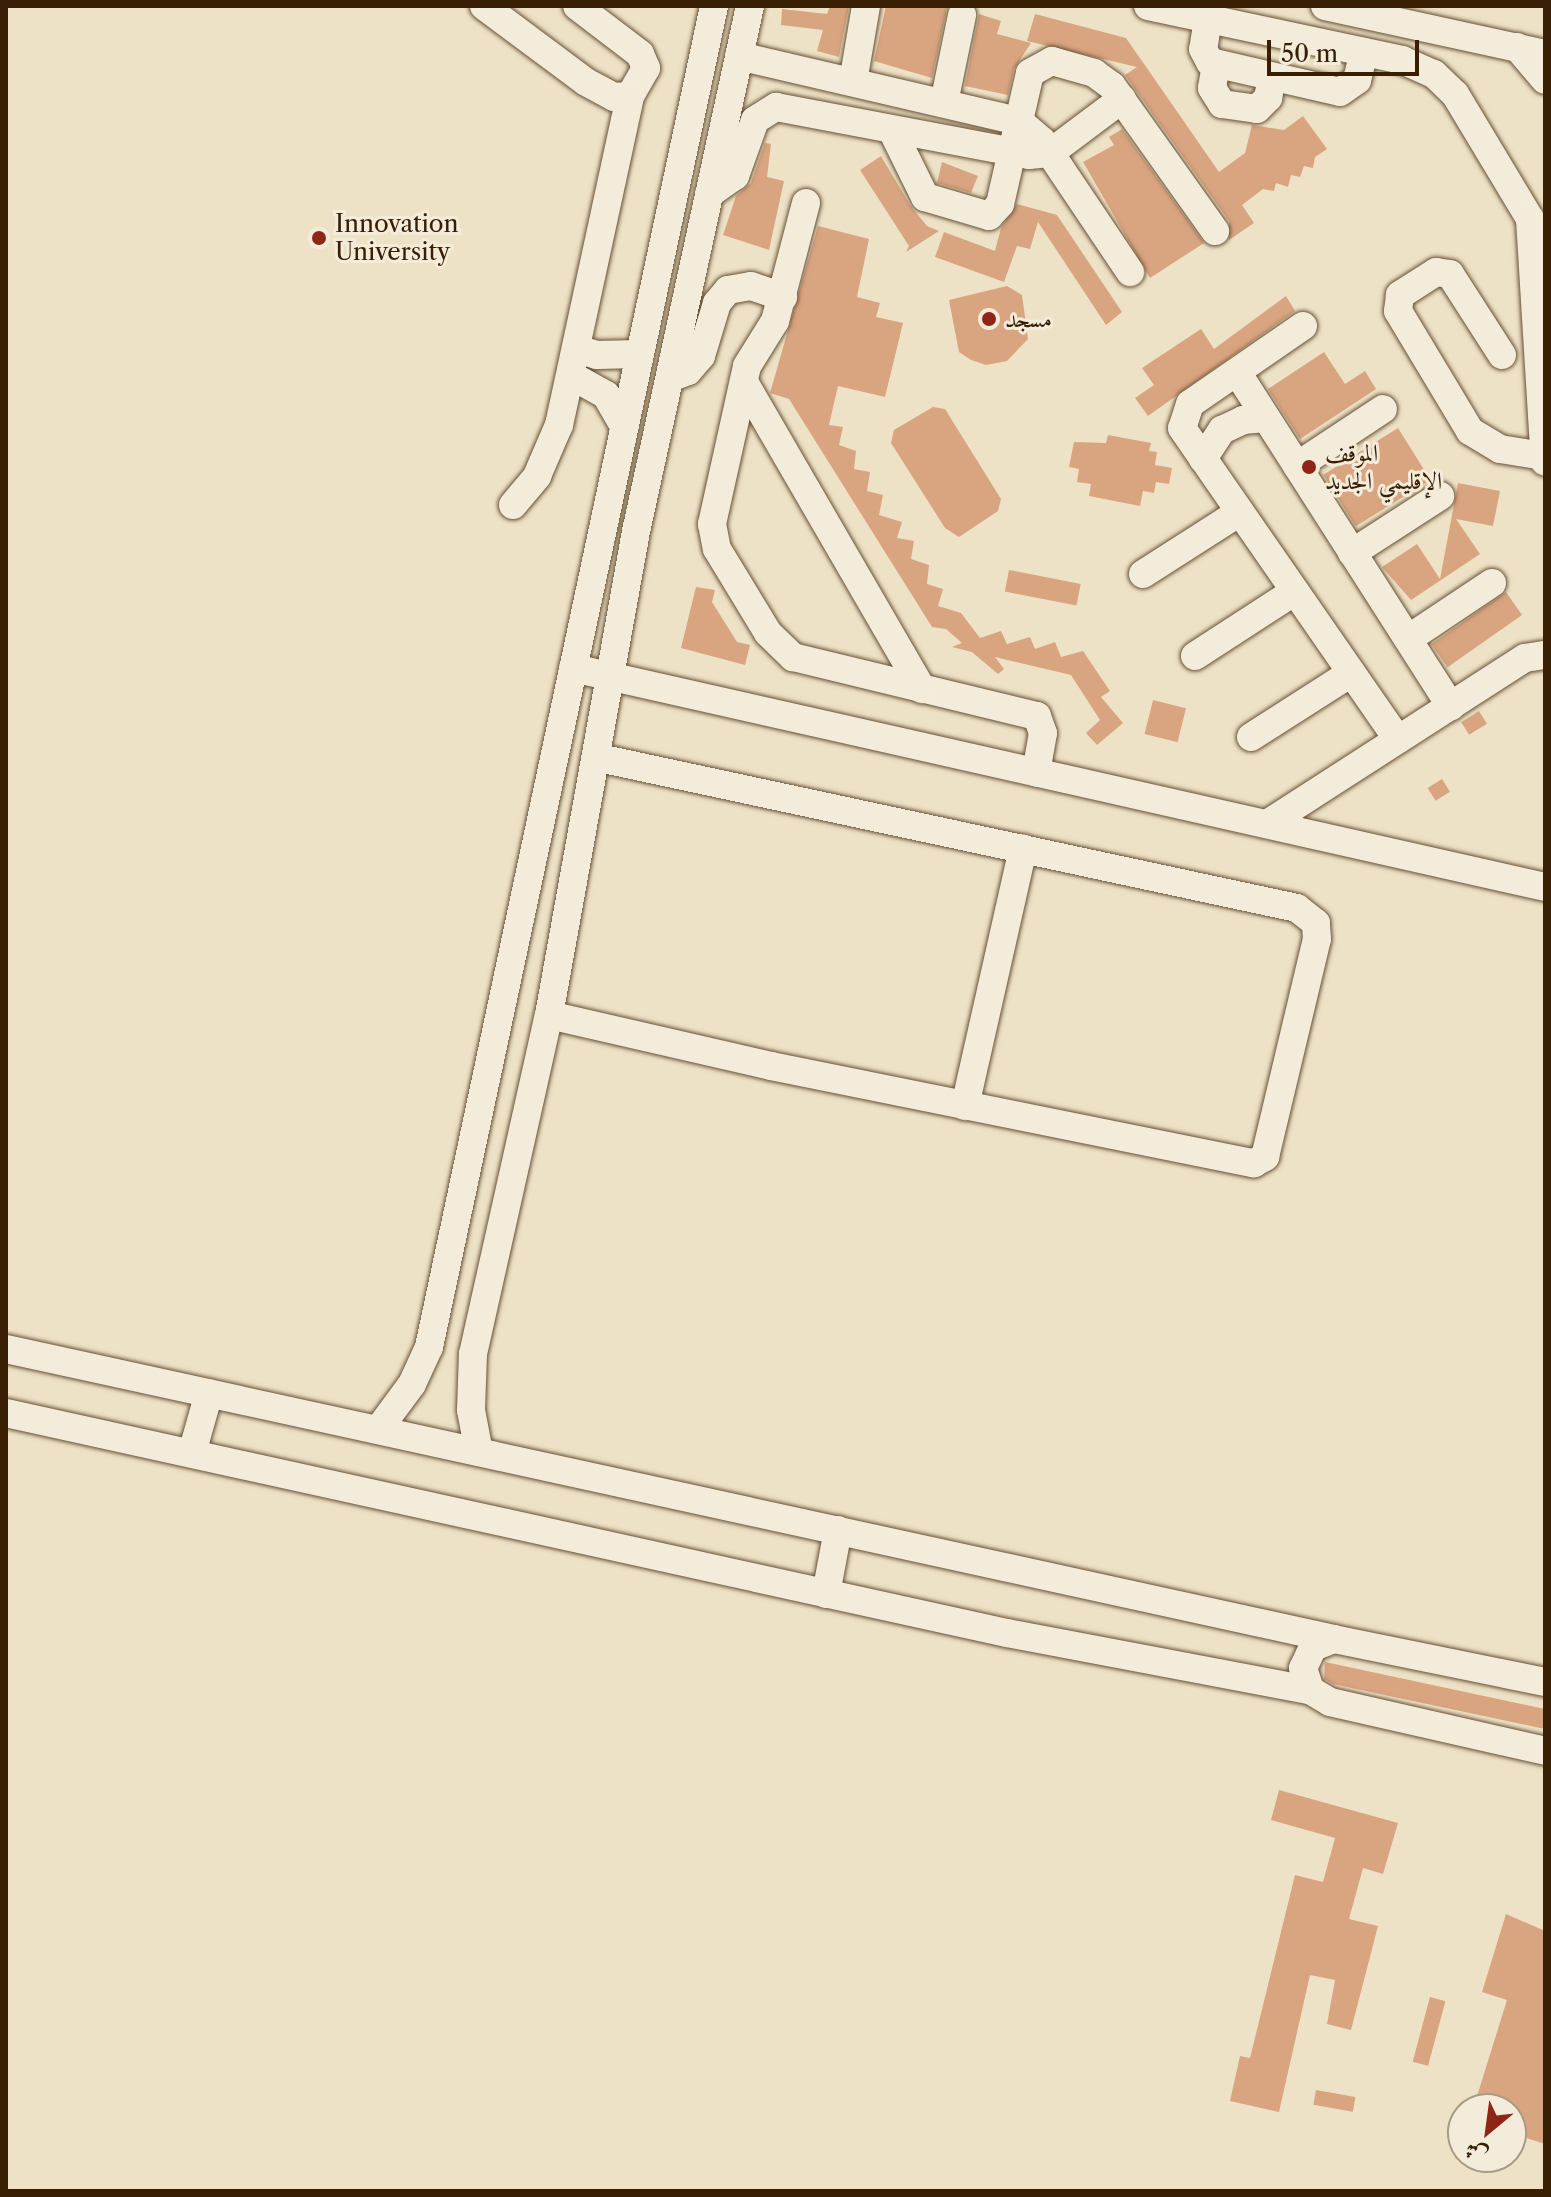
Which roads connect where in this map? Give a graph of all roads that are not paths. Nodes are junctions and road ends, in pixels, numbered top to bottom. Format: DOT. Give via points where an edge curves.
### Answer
graph roads {
  1 [pos="484,6"];
  2 [pos="577,6"];
  3 [pos="714,6"];
  4 [pos="750,6"];
  5 [pos="866,6"];
  6 [pos="1148,6"];
  7 [pos="1325,6"];
  8 [pos="962,15"];
  9 [pos="1208,19"];
  10 [pos="1517,47"];
  11 [pos="1364,52"];
  12 [pos="1545,54"];
  13 [pos="739,56"];
  14 [pos="1545,80"];
  15 [pos="853,82"];
  16 [pos="630,96"];
  17 [pos="1122,99"];
  18 [pos="944,103"];
  19 [pos="1019,121"];
  20 [pos="892,130"];
  21 [pos="1050,153"];
  22 [pos="1011,155"];
  23 [pos="709,194"];
  24 [pos="806,203"];
  25 [pos="1215,231"];
  26 [pos="1130,272"];
  27 [pos="783,297"];
  28 [pos="1535,313"];
  29 [pos="1303,326"];
  30 [pos="639,354"];
  31 [pos="574,363"];
  32 [pos="1237,372"];
  33 [pos="670,378"];
  34 [pos="744,382"];
  35 [pos="1383,409"];
  36 [pos="1266,418"];
  37 [pos="624,426"];
  38 [pos="1203,459"];
  39 [pos="1544,459"];
  40 [pos="1297,466"];
  41 [pos="1440,496"];
  42 [pos="513,505"];
  43 [pos="1240,512"];
  44 [pos="1352,553"];
  45 [pos="1143,574"];
  46 [pos="1492,583"];
  47 [pos="1295,591"];
  48 [pos="1408,639"];
  49 [pos="1545,655"];
  50 [pos="1195,656"];
  51 [pos="573,668"];
  52 [pos="1351,673"];
  53 [pos="613,676"];
  54 [pos="922,689"];
  55 [pos="1451,706"];
  56 [pos="1251,737"];
  57 [pos="1398,740"];
  58 [pos="599,758"];
  59 [pos="1036,772"];
  60 [pos="545,796"];
  61 [pos="588,813"];
  62 [pos="1267,824"];
  63 [pos="1023,848"];
  64 [pos="1545,887"];
  65 [pos="521,910"];
  66 [pos="567,921"];
  67 [pos="549,1015"];
  68 [pos="965,1106"];
  69 [pos="466,1172"];
  70 [pos="512,1178"];
  71 [pos="6,1349"];
  72 [pos="209,1393"];
  73 [pos="6,1413"];
  74 [pos="378,1430"];
  75 [pos="479,1452"];
  76 [pos="192,1453"];
  77 [pos="838,1530"];
  78 [pos="826,1594"];
  79 [pos="1334,1639"];
  80 [pos="1545,1682"];
  81 [pos="1310,1690"];
  82 [pos="1545,1751"];
  1 -- 16 [label="street" via="586,82 614,97"];
  2 -- 16 [label="street" via="640,54 646,68"];
  3 -- 30 [label="street"];
  4 -- 13 [label="street"];
  5 -- 15 [label="street"];
  6 -- 9 [label="street"];
  7 -- 10 [label="street"];
  8 -- 18 [label="street"];
  9 -- 11 [label="street"];
  9 -- 11 [label="street" via="1203,49 1216,65 1215,97 1237,107 1261,107 1272,77 1344,91 1357,80"];
  10 -- 12 [label="street"];
  10 -- 14 [label="street"];
  11 -- 28 [label="street" via="1419,66 1455,94 1527,210"];
  13 -- 15 [label="street"];
  13 -- 23 [label="street"];
  15 -- 18 [label="street"];
  16 -- 31 [label="street"];
  17 -- 19 [label="street" via="1100,76 1045,61 1030,73"];
  17 -- 21 [label="street"];
  17 -- 25 [label="street"];
  18 -- 19 [label="street"];
  19 -- 21 [label="street"];
  19 -- 22 [label="street"];
  20 -- 22 [label="street"];
  20 -- 22 [label="street" via="925,197 989,216 1000,204"];
  20 -- 23 [label="street" via="785,107 768,110 755,120 735,176"];
  21 -- 22 [label="street"];
  21 -- 26 [label="street"];
  23 -- 33 [label="street"];
  24 -- 27 [label="street"];
  27 -- 33 [label="street" via="751,286 728,290 717,303 701,356 688,371"];
  27 -- 34 [label="street" via="775,321 749,361"];
  28 -- 39 [label="street"];
  28 -- 39 [label="street" via="1496,345 1450,274 1436,272 1397,299 1398,311 1470,431 1513,454"];
  29 -- 32 [label="street"];
  30 -- 31 [label="street"];
  30 -- 37 [label="street"];
  31 -- 37 [label="street" via="606,395"];
  31 -- 42 [label="street" via="559,425 537,476"];
  32 -- 36 [label="street"];
  32 -- 38 [label="street" via="1182,414 1182,428"];
  33 -- 53 [label="street"];
  34 -- 54 [label="street"];
  34 -- 54 [label="street" via="712,524 717,549 768,633 793,657"];
  35 -- 40 [label="street"];
  36 -- 38 [label="street" via="1243,420 1222,430"];
  36 -- 40 [label="street"];
  37 -- 51 [label="street"];
  38 -- 43 [label="street"];
  40 -- 44 [label="street"];
  41 -- 44 [label="street"];
  43 -- 45 [label="street"];
  43 -- 47 [label="street"];
  44 -- 48 [label="street"];
  46 -- 48 [label="street"];
  47 -- 50 [label="street"];
  47 -- 52 [label="street"];
  48 -- 55 [label="street"];
  49 -- 55 [label="street" via="1525,658"];
  51 -- 53 [label="street"];
  51 -- 60 [label="street"];
  52 -- 56 [label="street"];
  52 -- 57 [label="street"];
  53 -- 58 [label="street"];
  53 -- 59 [label="street"];
  54 -- 59 [label="street" via="1037,716 1043,733"];
  55 -- 57 [label="street"];
  57 -- 62 [label="street"];
  58 -- 61 [label="street"];
  58 -- 63 [label="street"];
  59 -- 62 [label="street"];
  60 -- 61 [label="street" via="549,814 561,829 578,826"];
  60 -- 65 [label="street"];
  61 -- 66 [label="street"];
  62 -- 64 [label="street"];
  63 -- 68 [label="street"];
  63 -- 68 [label="street" via="1297,908 1316,923 1317,939 1265,1157 1254,1163"];
  65 -- 66 [label="street" via="549,894"];
  65 -- 69 [label="street"];
  66 -- 67 [label="street"];
  67 -- 68 [label="street"];
  67 -- 70 [label="street"];
  69 -- 70 [label="street"];
  69 -- 74 [label="street" via="429,1347 412,1384"];
  70 -- 75 [label="street" via="471,1371"];
  71 -- 72 [label="street"];
  72 -- 74 [label="street"];
  72 -- 76 [label="street"];
  73 -- 76 [label="street"];
  74 -- 75 [label="street"];
  75 -- 77 [label="street"];
  76 -- 78 [label="street"];
  77 -- 78 [label="street"];
  77 -- 79 [label="street"];
  78 -- 81 [label="street"];
  79 -- 80 [label="street"];
  79 -- 81 [label="street" via="1313,1647 1306,1657 1303,1668"];
  81 -- 82 [label="street" via="1330,1702"];
}
